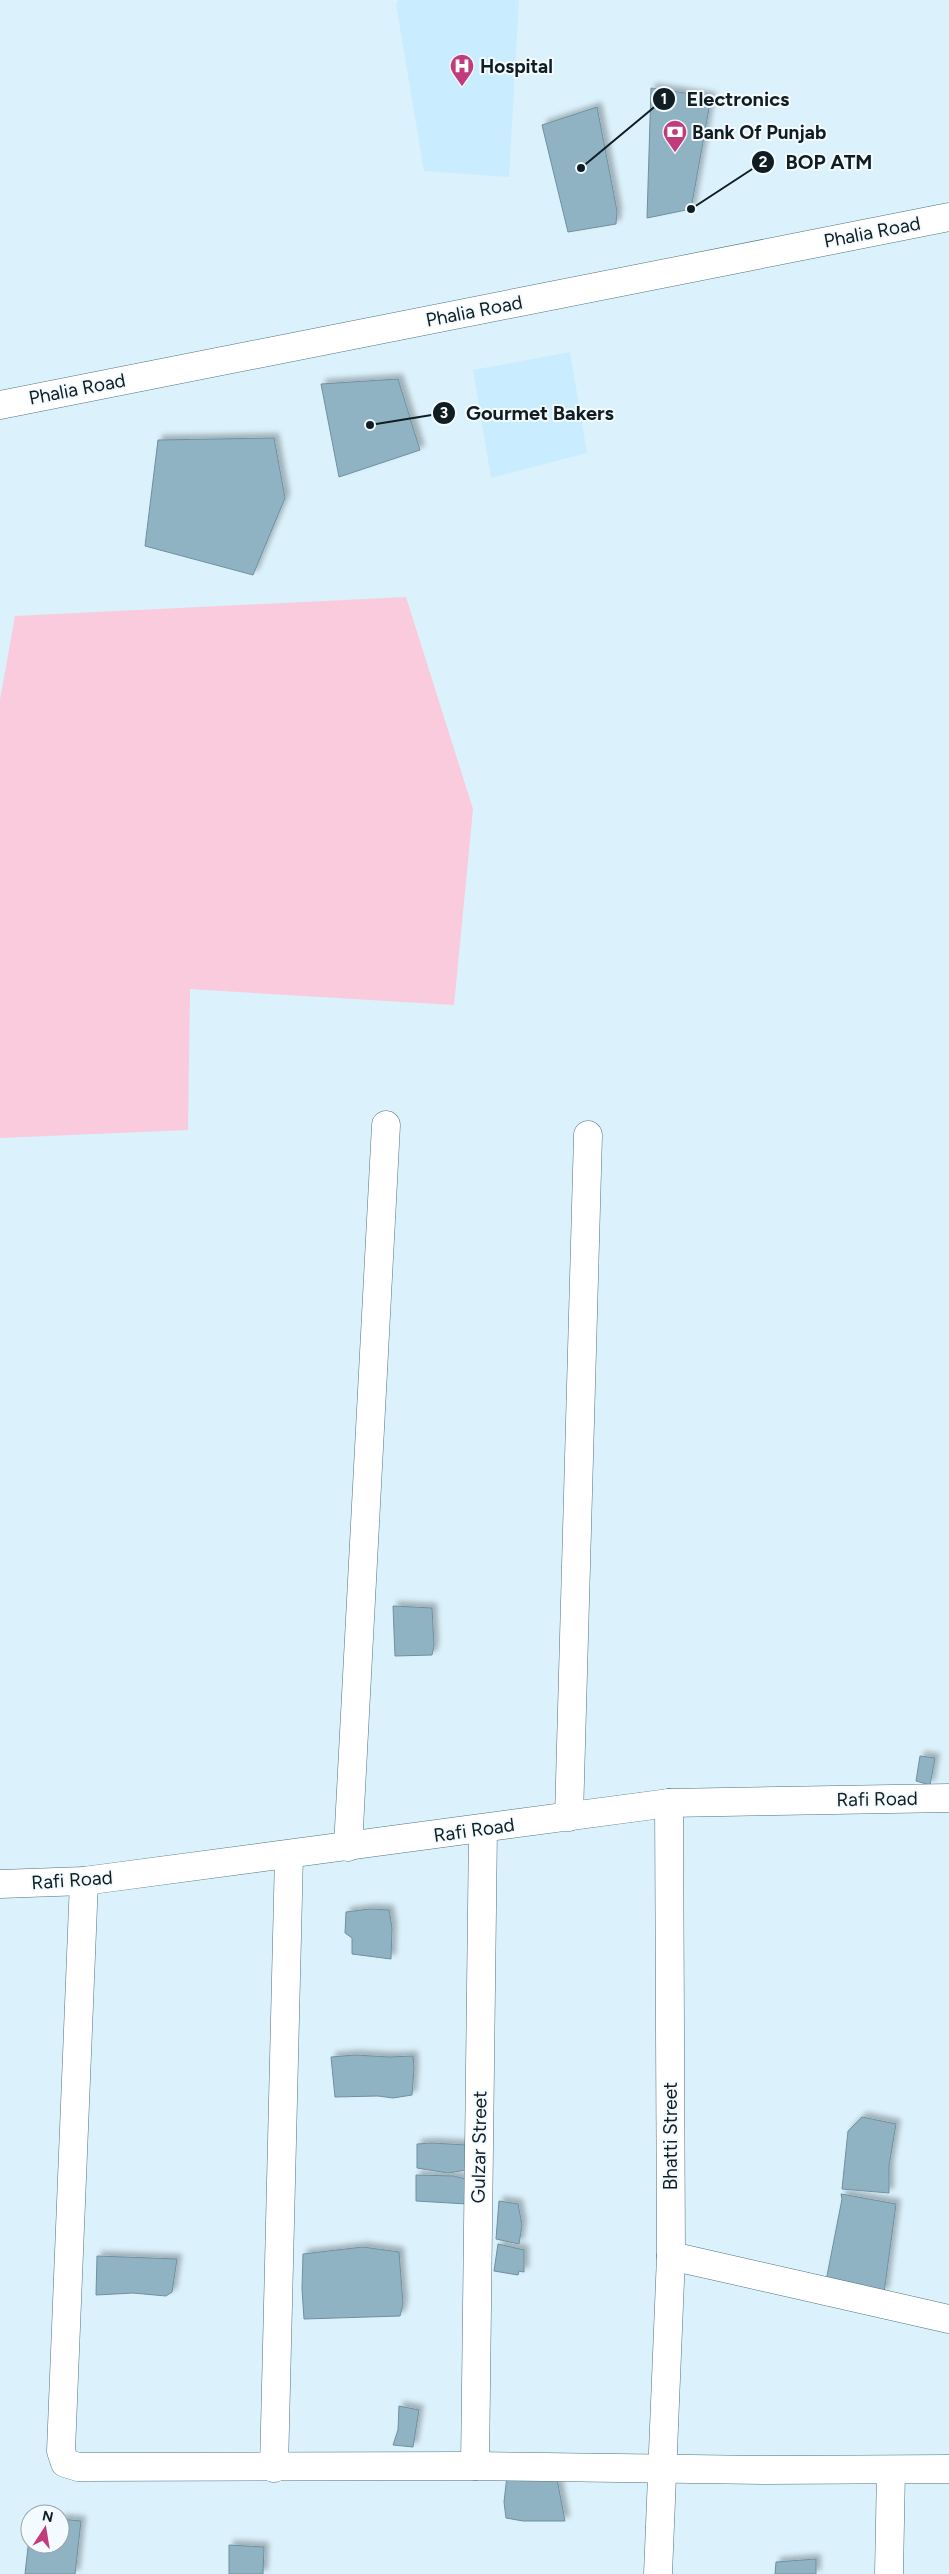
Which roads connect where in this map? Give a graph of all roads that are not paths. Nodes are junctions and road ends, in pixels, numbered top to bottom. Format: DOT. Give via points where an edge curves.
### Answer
graph roads {
  1 [pos="949,217"];
  2 [pos="0,405"];
  3 [pos="386,1126"];
  4 [pos="588,1135"];
  5 [pos="949,1798"];
  6 [pos="669,1803"];
  7 [pos="569,1817"];
  8 [pos="484,1829"];
  9 [pos="348,1847"];
  10 [pos="289,1855"];
  11 [pos="84,1881"];
  12 [pos="0,1884"];
  13 [pos="671,2256"];
  14 [pos="949,2319"];
  15 [pos="475,2466"];
  16 [pos="274,2468"];
  17 [pos="663,2468"];
  18 [pos="949,2469"];
  19 [pos="891,2470"];
  20 [pos="658,2574"];
  21 [pos="889,2574"];
  1 -- 2 [label="street, Phalia Road"];
  3 -- 9 [label="street"];
  4 -- 7 [label="street"];
  5 -- 6 [label="street, Rafi Road"];
  6 -- 7 [label="street, Rafi Road"];
  6 -- 13 [label="street, Bhatti Street"];
  7 -- 8 [label="street, Rafi Road"];
  8 -- 9 [label="street, Rafi Road"];
  8 -- 15 [label="street, Gulzar Street"];
  9 -- 10 [label="street, Rafi Road"];
  10 -- 11 [label="street, Rafi Road"];
  10 -- 16 [label="street"];
  11 -- 12 [label="street, Rafi Road"];
  11 -- 16 [label="street" via="61,2451 65,2463 78,2467"];
  13 -- 14 [label="street"];
  13 -- 17 [label="street, Bhatti Street"];
  15 -- 16 [label="street"];
  15 -- 17 [label="street"];
  17 -- 19 [label="street"];
  17 -- 20 [label="street, Bhatti Street"];
  18 -- 19 [label="street"];
  19 -- 21 [label="street"];
}
